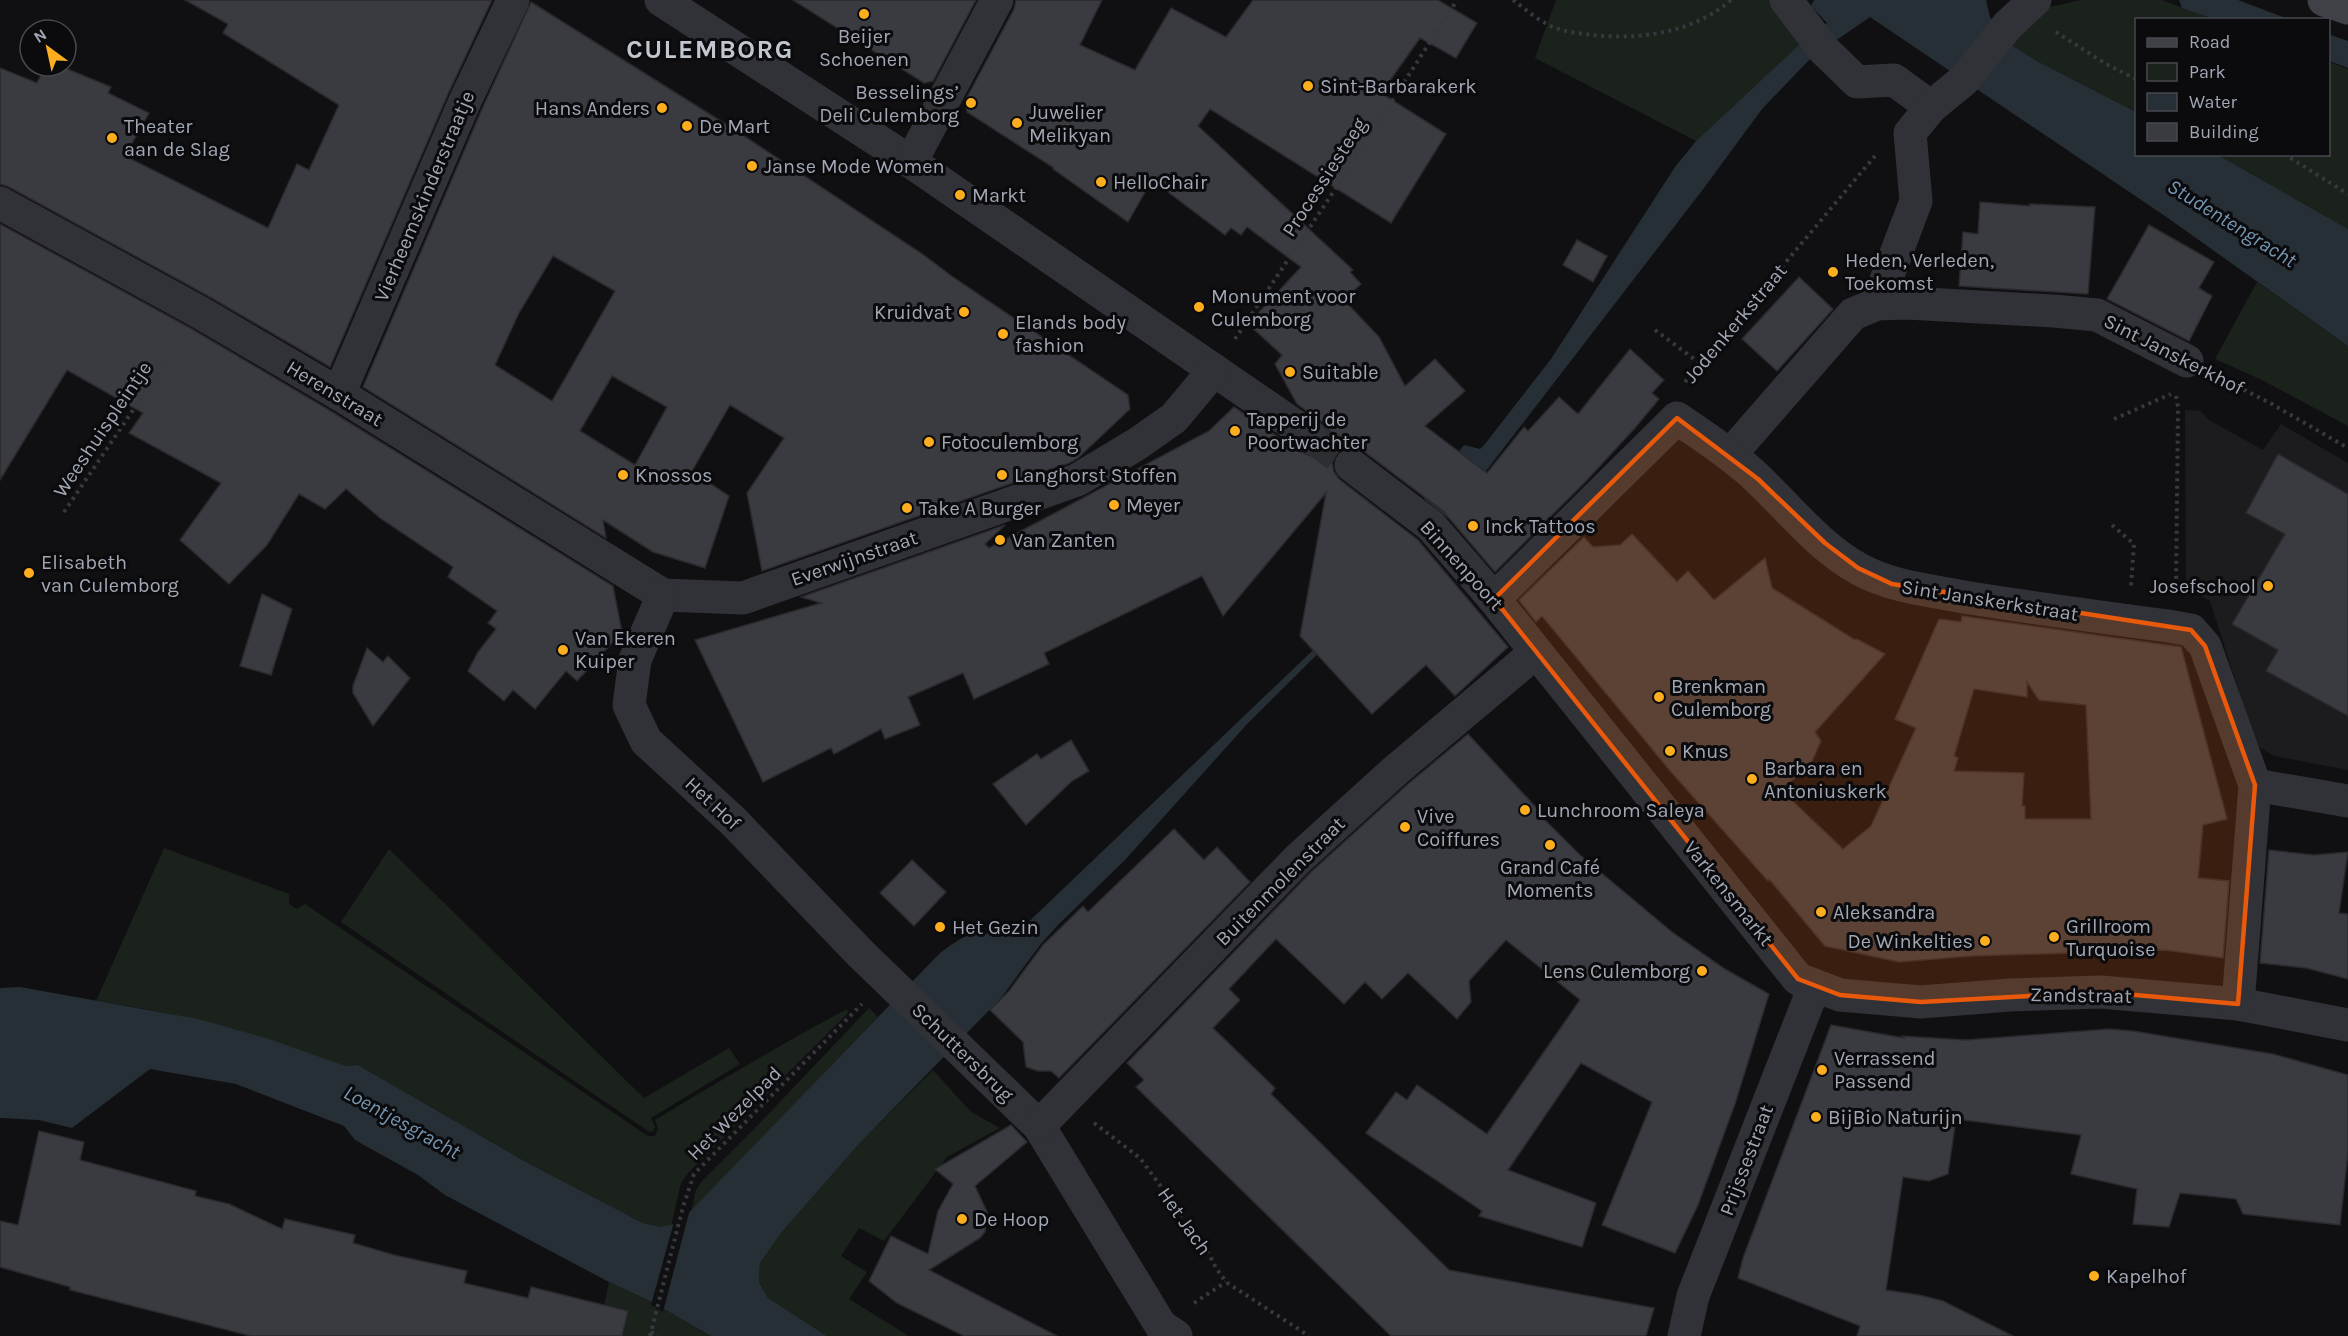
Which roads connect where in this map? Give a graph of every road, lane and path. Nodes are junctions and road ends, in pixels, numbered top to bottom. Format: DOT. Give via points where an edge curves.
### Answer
graph roads {
  1 [pos="513,0"];
  2 [pos="662,0"];
  3 [pos="997,0"];
  4 [pos="1457,0"];
  5 [pos="1513,0"];
  6 [pos="1731,0"];
  7 [pos="1786,0"];
  8 [pos="2324,0"];
  9 [pos="2348,8"];
  10 [pos="2022,12"];
  11 [pos="2135,78"];
  12 [pos="1932,107"];
  13 [pos="1910,133"];
  14 [pos="2287,156"];
  15 [pos="911,162"];
  16 [pos="2348,194"];
  17 [pos="0,203"];
  18 [pos="1877,304"];
  19 [pos="1655,330"];
  20 [pos="2187,361"];
  21 [pos="165,363"];
  22 [pos="1701,364"];
  23 [pos="1214,370"];
  24 [pos="339,394"];
  25 [pos="1677,418"];
  26 [pos="2114,419"];
  27 [pos="1310,436"];
  28 [pos="2348,448"];
  29 [pos="1730,455"];
  30 [pos="1351,465"];
  31 [pos="64,512"];
  32 [pos="2112,525"];
  33 [pos="663,595"];
  34 [pos="1494,599"];
  35 [pos="2128,620"];
  36 [pos="2176,627"];
  37 [pos="1536,652"];
  38 [pos="2255,785"];
  39 [pos="2348,801"];
  40 [pos="888,978"];
  41 [pos="1814,987"];
  42 [pos="2238,1004"];
  43 [pos="2348,1025"];
  44 [pos="1065,1100"];
  45 [pos="1039,1126"];
  46 [pos="1160,1333"];
  47 [pos="651,1334"];
  48 [pos="658,1336"];
  49 [pos="1309,1336"];
  50 [pos="1684,1336"];
  1 -- 24 [label="street, Vierheemskinderstraatje" via="465,101"];
  2 -- 15 [label="street"];
  3 -- 15 [label="street"];
  4 -- 23 [label="path, Processiesteeg"];
  5 -- 6 [label="path" via="1548,25 1570,33 1620,38 1655,35 1690,24"];
  7 -- 12 [label="street" via="1824,50 1857,82 1894,80"];
  8 -- 9 [label="street"];
  10 -- 11 [label="path"];
  10 -- 12 [label="street" via="1964,80"];
  12 -- 13 [label="street"];
  13 -- 18 [label="street" via="1916,201"];
  13 -- 22 [label="path, Jodenkerkstraat" via="1884,145"];
  14 -- 16 [label="path"];
  15 -- 23 [label="street"];
  17 -- 24 [label="street, Herenstraat"];
  18 -- 20 [label="street, Sint Janskerkhof" via="2097,315"];
  18 -- 29 [label="street, Sint Janskerkhof" via="1853,314"];
  19 -- 22 [label="path"];
  20 -- 28 [label="path, Sint Janskerkhof"];
  21 -- 31 [label="path, Weeshuispleintje"];
  22 -- 25 [label="path, Jodenkerkstraat" via="1682,386"];
  23 -- 27 [label="street"];
  23 -- 33 [label="street, Everwijnstraat" via="1174,418 1077,480 743,598"];
  24 -- 33 [label="street, Herenstraat"];
  25 -- 29 [label="street, Sint Janskerkstraat"];
  25 -- 34 [label="street"];
  26 -- 36 [label="path" via="2175,392"];
  29 -- 35 [label="street, Sint Janskerkstraat" via="1825,543 1858,568 1892,584"];
  30 -- 34 [label="street, Binnenpoort" via="1431,525"];
  32 -- 35 [label="path" via="2134,544"];
  33 -- 40 [label="street, Het Hof" via="635,660 629,705 646,741 733,821"];
  34 -- 37 [label="street, Binnenpoort"];
  35 -- 36 [label="street, Sint Janskerkstraat"];
  36 -- 38 [label="street, Sint Janskerkstraat" via="2191,630 2205,646"];
  37 -- 41 [label="street, Varkensmarkt" via="1798,979"];
  37 -- 44 [label="street, Buitenmolenstraat" via="1395,770 1298,859"];
  38 -- 39 [label="street"];
  38 -- 42 [label="street, Sint Janskerkstraat"];
  40 -- 45 [label="street, Schuttersbrug"];
  40 -- 47 [label="path, Het Wezelpad" via="694,1174"];
  41 -- 42 [label="street, Zandstraat" via="1840,995 1921,1002 2101,992"];
  41 -- 50 [label="street, Prijssestraat" via="1693,1296"];
  42 -- 43 [label="street, Zandstraat"];
  44 -- 45 [label="street, Buitenmolenstraat"];
  44 -- 49 [label="path, Het Jach" via="1140,1158 1226,1282"];
  45 -- 46 [label="street"];
  47 -- 48 [label="path"];
}
